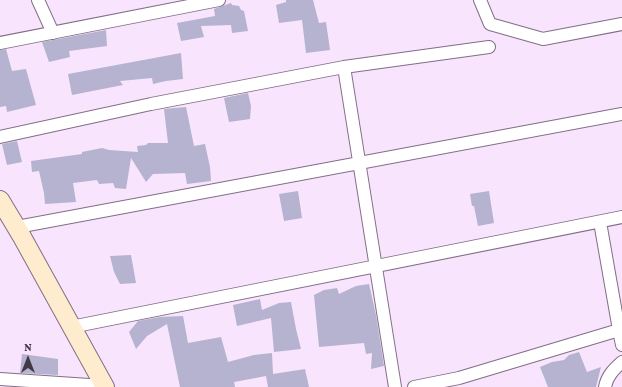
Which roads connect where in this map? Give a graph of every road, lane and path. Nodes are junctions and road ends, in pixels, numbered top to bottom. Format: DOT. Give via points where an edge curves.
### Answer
graph roads {
  1 [pos="38,0"];
  2 [pos="219,0"];
  3 [pos="480,0"];
  4 [pos="622,24"];
  5 [pos="53,33"];
  6 [pos="0,43"];
  7 [pos="489,47"];
  8 [pos="344,67"];
  9 [pos="622,114"];
  10 [pos="0,137"];
  11 [pos="359,163"];
  12 [pos="0,200"];
  13 [pos="622,217"];
  14 [pos="600,222"];
  15 [pos="17,227"];
  16 [pos="376,266"];
  17 [pos="71,327"];
  18 [pos="620,329"];
  19 [pos="622,345"];
  20 [pos="622,362"];
  21 [pos="0,379"];
  22 [pos="461,382"];
  23 [pos="104,387"];
  24 [pos="396,387"];
  25 [pos="414,387"];
  26 [pos="605,387"];
  1 -- 5 [label="street"];
  2 -- 5 [label="street"];
  3 -- 4 [label="street" via="490,24 543,39"];
  5 -- 6 [label="street"];
  7 -- 8 [label="street"];
  8 -- 10 [label="street" via="151,104"];
  8 -- 11 [label="street"];
  9 -- 11 [label="street"];
  11 -- 15 [label="street"];
  11 -- 16 [label="street"];
  12 -- 15 [label="main road"];
  13 -- 14 [label="street"];
  14 -- 16 [label="street"];
  14 -- 18 [label="street"];
  15 -- 17 [label="main road"];
  16 -- 17 [label="street"];
  16 -- 24 [label="street"];
  17 -- 23 [label="main road"];
  18 -- 19 [label="street"];
  18 -- 22 [label="street"];
  20 -- 26 [label="street" via="612,372"];
  21 -- 23 [label="street"];
  22 -- 25 [label="street"];
}
